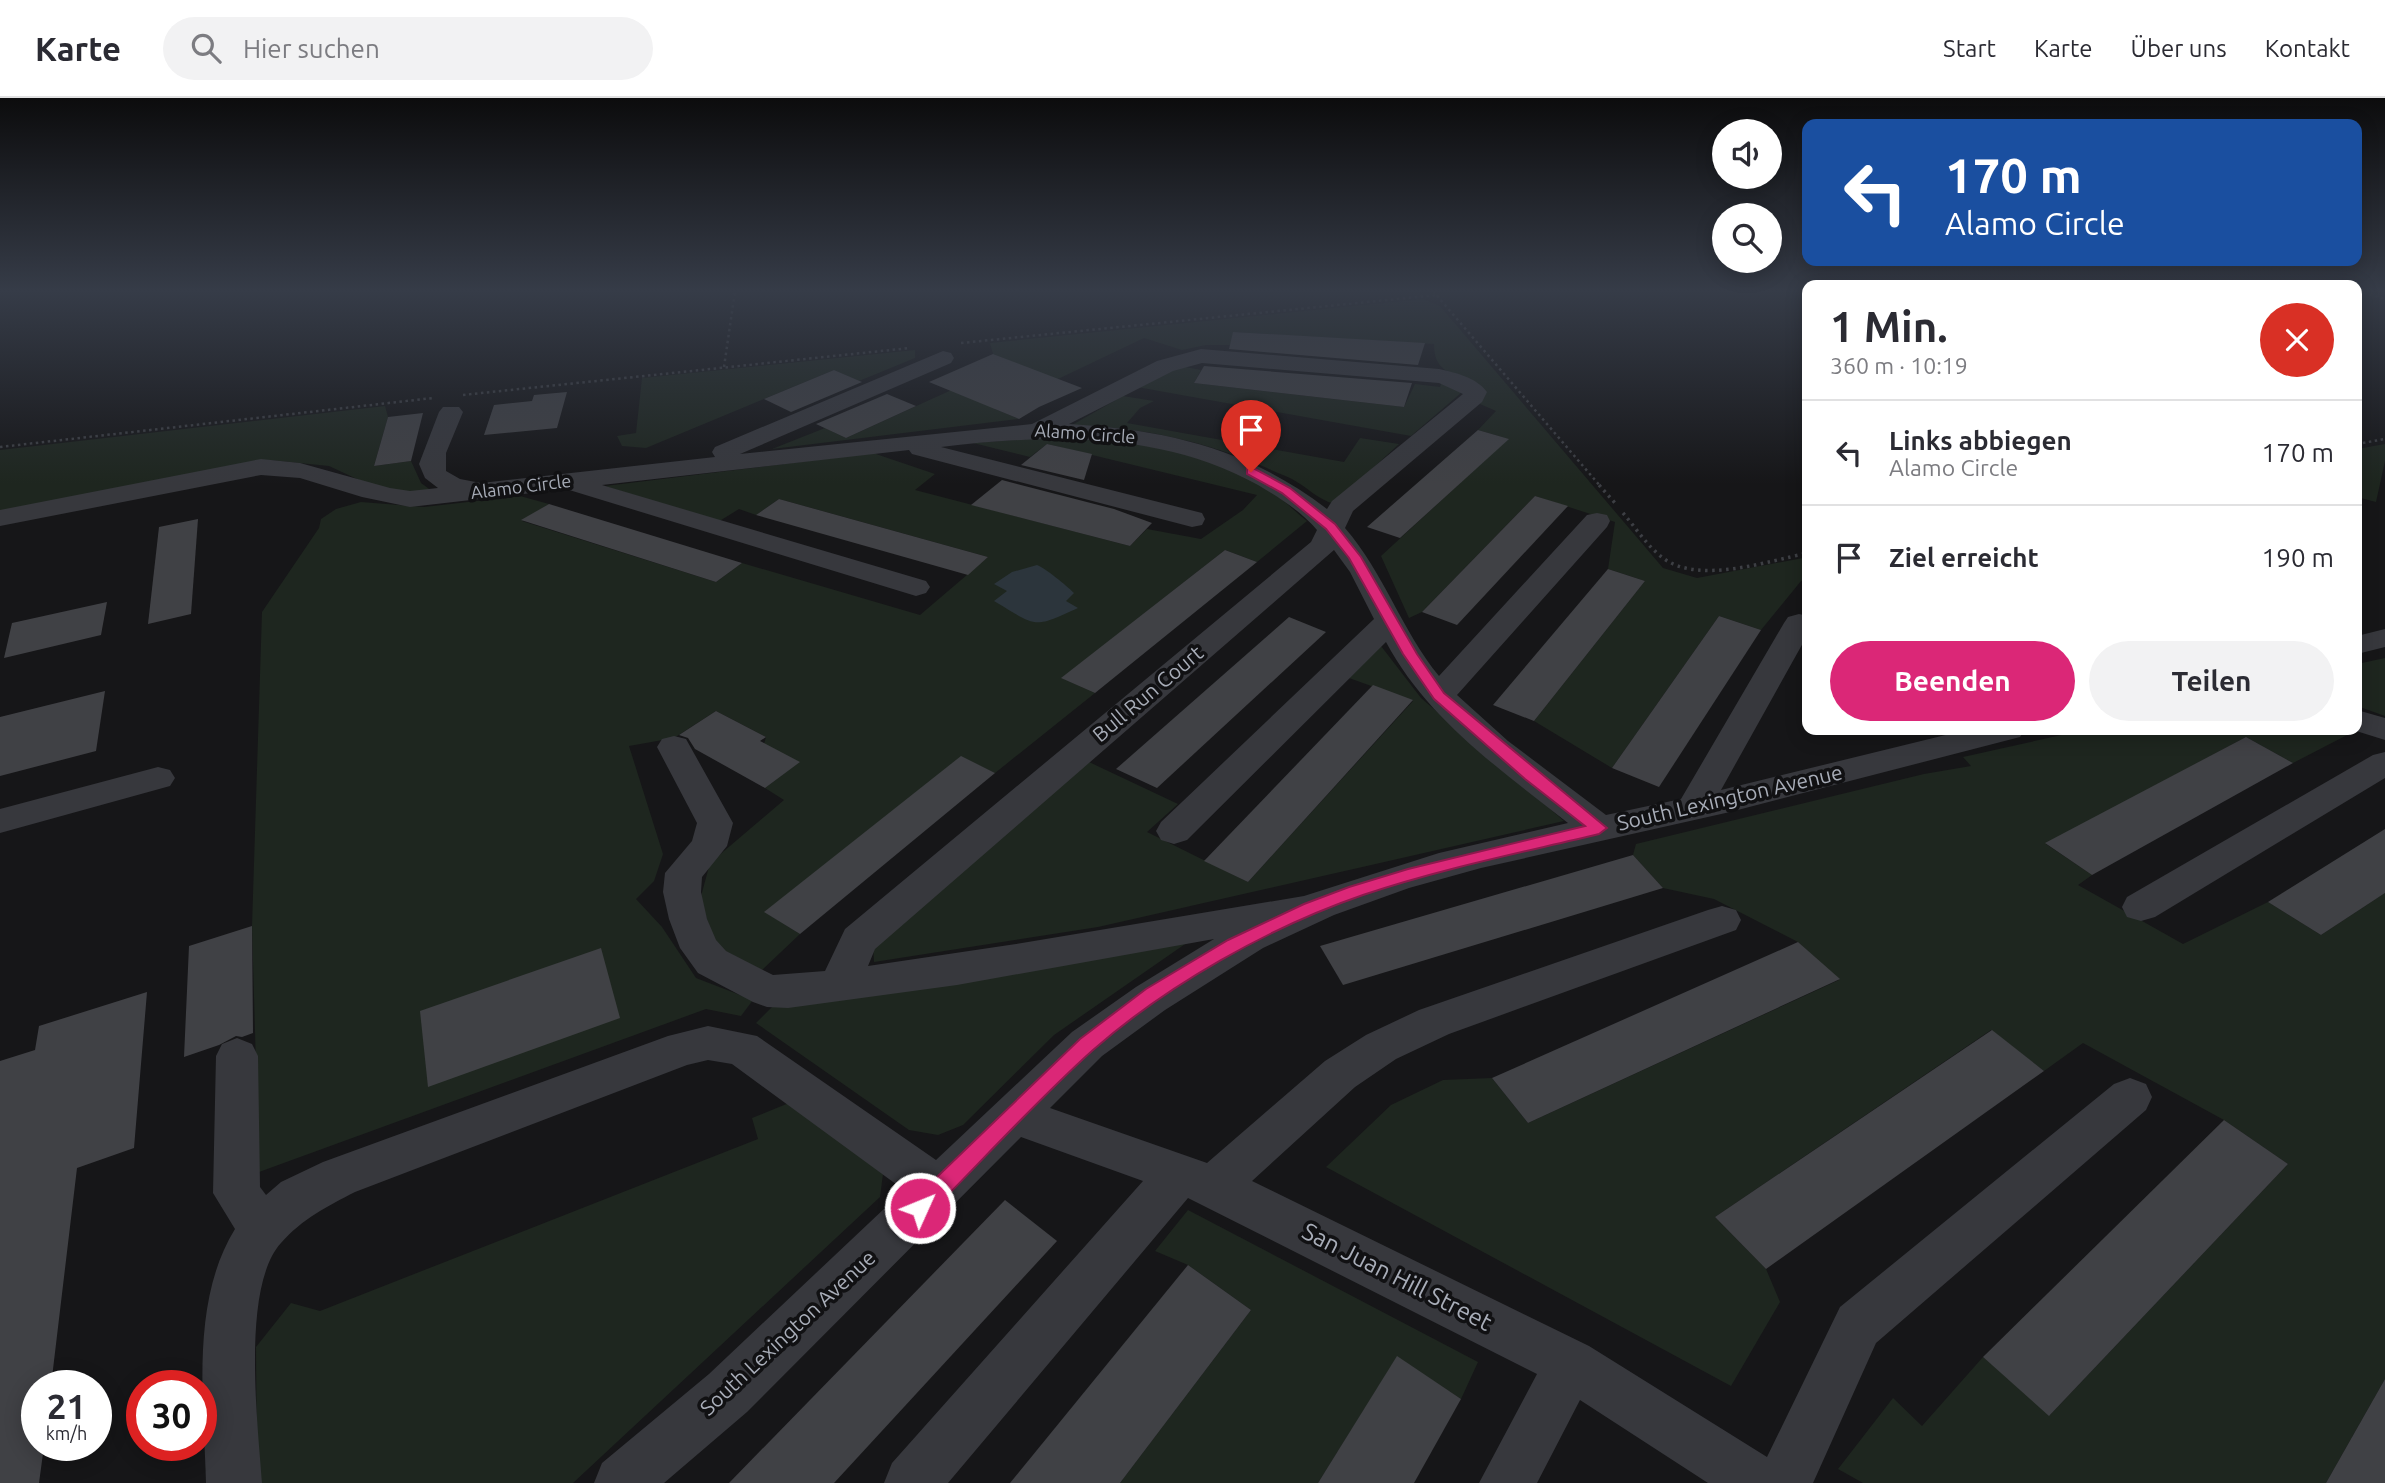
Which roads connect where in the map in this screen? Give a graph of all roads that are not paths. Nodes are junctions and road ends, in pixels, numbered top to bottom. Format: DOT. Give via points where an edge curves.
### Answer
graph roads {
  1 [pos="940,356"];
  2 [pos="450,402"];
  3 [pos="1040,429"];
  4 [pos="898,443"];
  5 [pos="690,467"];
  6 [pos="566,482"];
  7 [pos="486,491"];
  8 [pos="0,518"];
  9 [pos="1192,519"];
  10 [pos="1597,521"];
  11 [pos="1331,526"];
  12 [pos="916,587"];
  13 [pos="1390,621"];
  14 [pos="1799,623"];
  15 [pos="2385,638"];
  16 [pos="2362,644"];
  17 [pos="1439,696"];
  18 [pos="2362,722"];
  19 [pos="2385,729"];
  20 [pos="1988,735"];
  21 [pos="674,747"];
  22 [pos="2385,763"];
  23 [pos="158,778"];
  24 [pos="1693,808"];
  25 [pos="0,821"];
  26 [pos="1599,828"];
  27 [pos="1174,831"];
  28 [pos="2141,907"];
  29 [pos="1310,909"];
  30 [pos="1722,920"];
  31 [pos="839,985"];
  32 [pos="237,1056"];
  33 [pos="2130,1097"];
  34 [pos="1014,1115"];
  35 [pos="1198,1179"];
  36 [pos="939,1189"];
  37 [pos="263,1228"];
  38 [pos="1571,1364"];
  39 [pos="234,1483"];
  40 [pos="622,1483"];
  41 [pos="912,1483"];
  42 [pos="1507,1483"];
  43 [pos="1758,1483"];
  44 [pos="1784,1483"];
  1 -- 5 [label="street"];
  2 -- 7 [label="street" via="431,464 433,475 447,486"];
  3 -- 4 [label="street, Alamo Circle"];
  3 -- 11 [label="street, Alamo Circle" via="1130,436 1212,455 1286,491"];
  3 -- 11 [label="street, Bull Run Court" via="1164,366 1201,356 1438,376 1475,393 1341,508"];
  4 -- 5 [label="street, Alamo Circle"];
  4 -- 9 [label="street"];
  5 -- 6 [label="street, Alamo Circle"];
  6 -- 7 [label="street, Alamo Circle"];
  6 -- 12 [label="street"];
  7 -- 8 [label="street, Alamo Circle" via="410,499 373,494 305,470 261,467"];
  10 -- 17 [label="street"];
  11 -- 13 [label="street, Alamo Circle"];
  11 -- 31 [label="street, Bull Run Court" via="1323,545 859,940"];
  13 -- 17 [label="street, Alamo Circle"];
  13 -- 27 [label="street"];
  14 -- 24 [label="street"];
  15 -- 16 [label="street"];
  17 -- 26 [label="street, Alamo Circle"];
  18 -- 19 [label="street"];
  20 -- 24 [label="street, South Lexington Avenue"];
  21 -- 31 [label="street" via="715,823 709,846 684,873 682,892 700,948 712,962 767,991"];
  22 -- 28 [label="street"];
  23 -- 25 [label="street"];
  24 -- 26 [label="street, South Lexington Avenue"];
  26 -- 29 [label="street, South Lexington Avenue" via="1408,875"];
  29 -- 31 [label="street" via="933,974"];
  29 -- 34 [label="street, South Lexington Avenue" via="1234,945 1153,995 1087,1044"];
  30 -- 35 [label="street" via="1434,1022 1381,1047"];
  32 -- 37 [label="street" via="237,1193"];
  33 -- 44 [label="street" via="1858,1325"];
  34 -- 35 [label="street, San Juan Hill Street"];
  34 -- 36 [label="street, South Lexington Avenue"];
  35 -- 38 [label="street, San Juan Hill Street"];
  35 -- 41 [label="street"];
  36 -- 37 [label="street" via="742,1048 708,1043 683,1048 339,1177 298,1197"];
  36 -- 40 [label="street, South Lexington Avenue" via="728,1393"];
  37 -- 39 [label="street" via="244,1260 235,1292 231,1356"];
  38 -- 42 [label="street"];
  38 -- 43 [label="street, San Juan Hill Street"];
}
